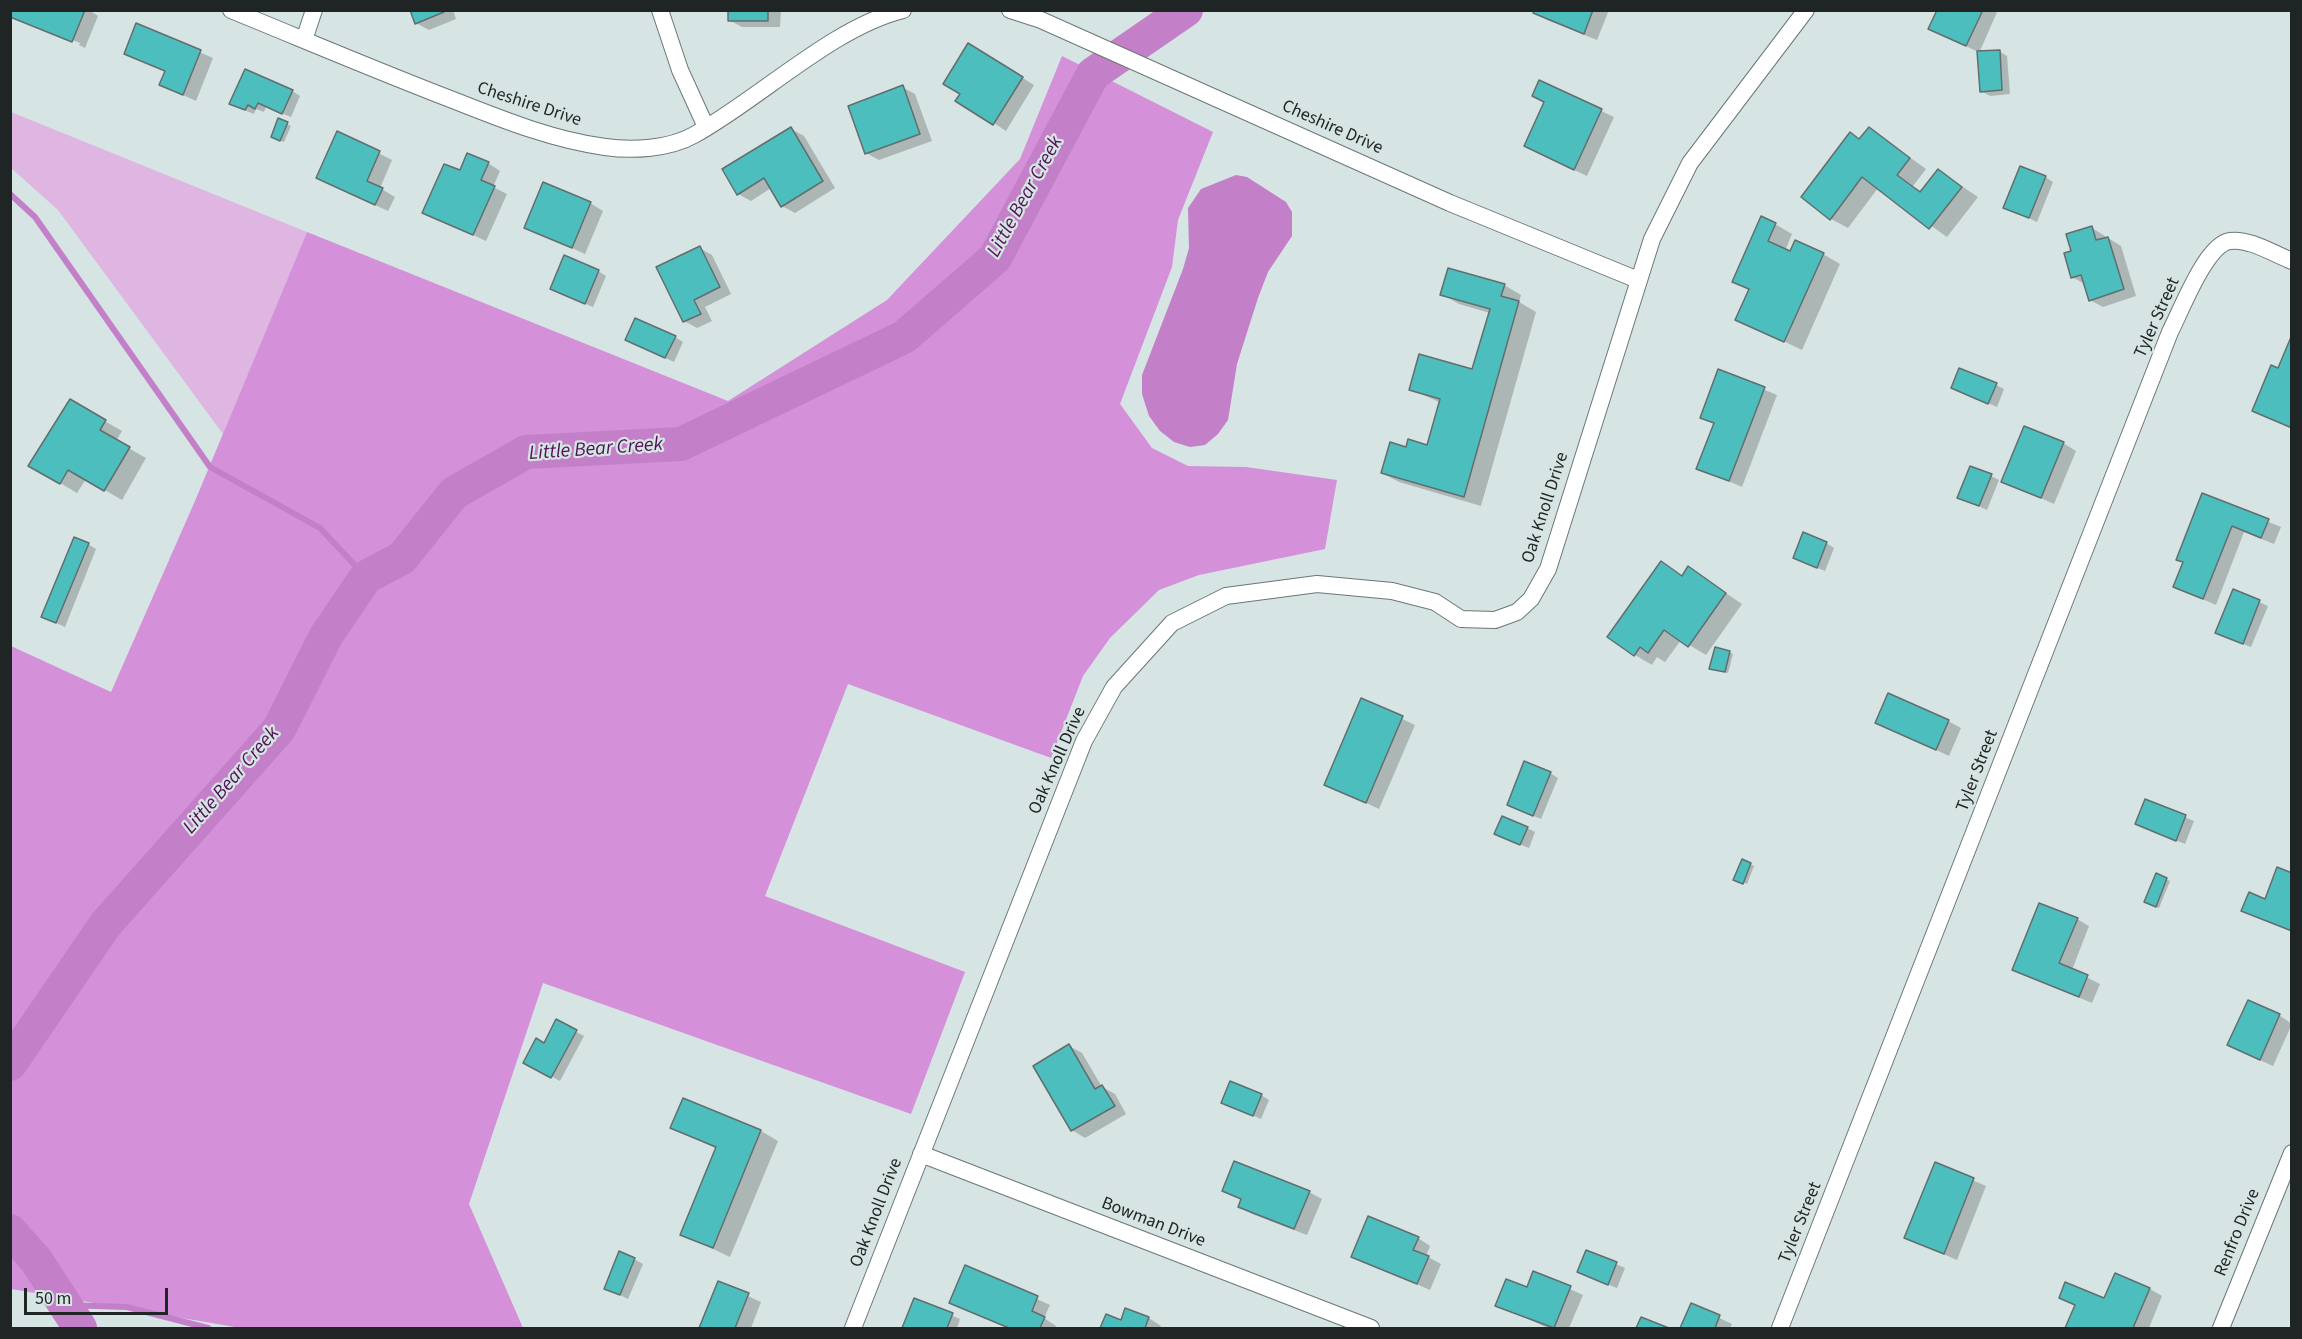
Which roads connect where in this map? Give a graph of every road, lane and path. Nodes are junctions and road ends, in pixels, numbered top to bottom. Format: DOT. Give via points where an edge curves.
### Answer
graph roads {
  1 [pos="231,10"];
  2 [pos="314,10"];
  3 [pos="660,10"];
  4 [pos="903,10"];
  5 [pos="1010,10"];
  6 [pos="1806,10"];
  7 [pos="304,40"];
  8 [pos="706,127"];
  9 [pos="2292,261"];
  10 [pos="1638,280"];
  11 [pos="2292,1153"];
  12 [pos="921,1154"];
  13 [pos="854,1329"];
  14 [pos="1371,1329"];
  15 [pos="1780,1329"];
  16 [pos="2221,1329"];
  1 -- 7 [label="street, Cheshire Drive"];
  2 -- 7 [label="street"];
  3 -- 8 [label="street" via="680,70"];
  4 -- 8 [label="street, Cheshire Drive" via="836,41"];
  5 -- 10 [label="street, Cheshire Drive" via="1041,20 1442,199"];
  6 -- 10 [label="street, Oak Knoll Drive" via="1690,163 1652,238"];
  7 -- 8 [label="street, Cheshire Drive" via="536,132 574,141 632,149 681,139"];
  9 -- 15 [label="street, Tyler Street" via="2247,243 2231,240 2221,244 2208,257 2170,332"];
  10 -- 12 [label="street, Oak Knoll Drive" via="1548,569 1531,599 1517,612 1495,620 1461,619 1435,602 1392,591 1317,584 1226,596 1172,623 1114,687 1084,741"];
  11 -- 16 [label="street, Renfro Drive"];
  12 -- 13 [label="street, Oak Knoll Drive"];
  12 -- 14 [label="street, Bowman Drive"];
}
